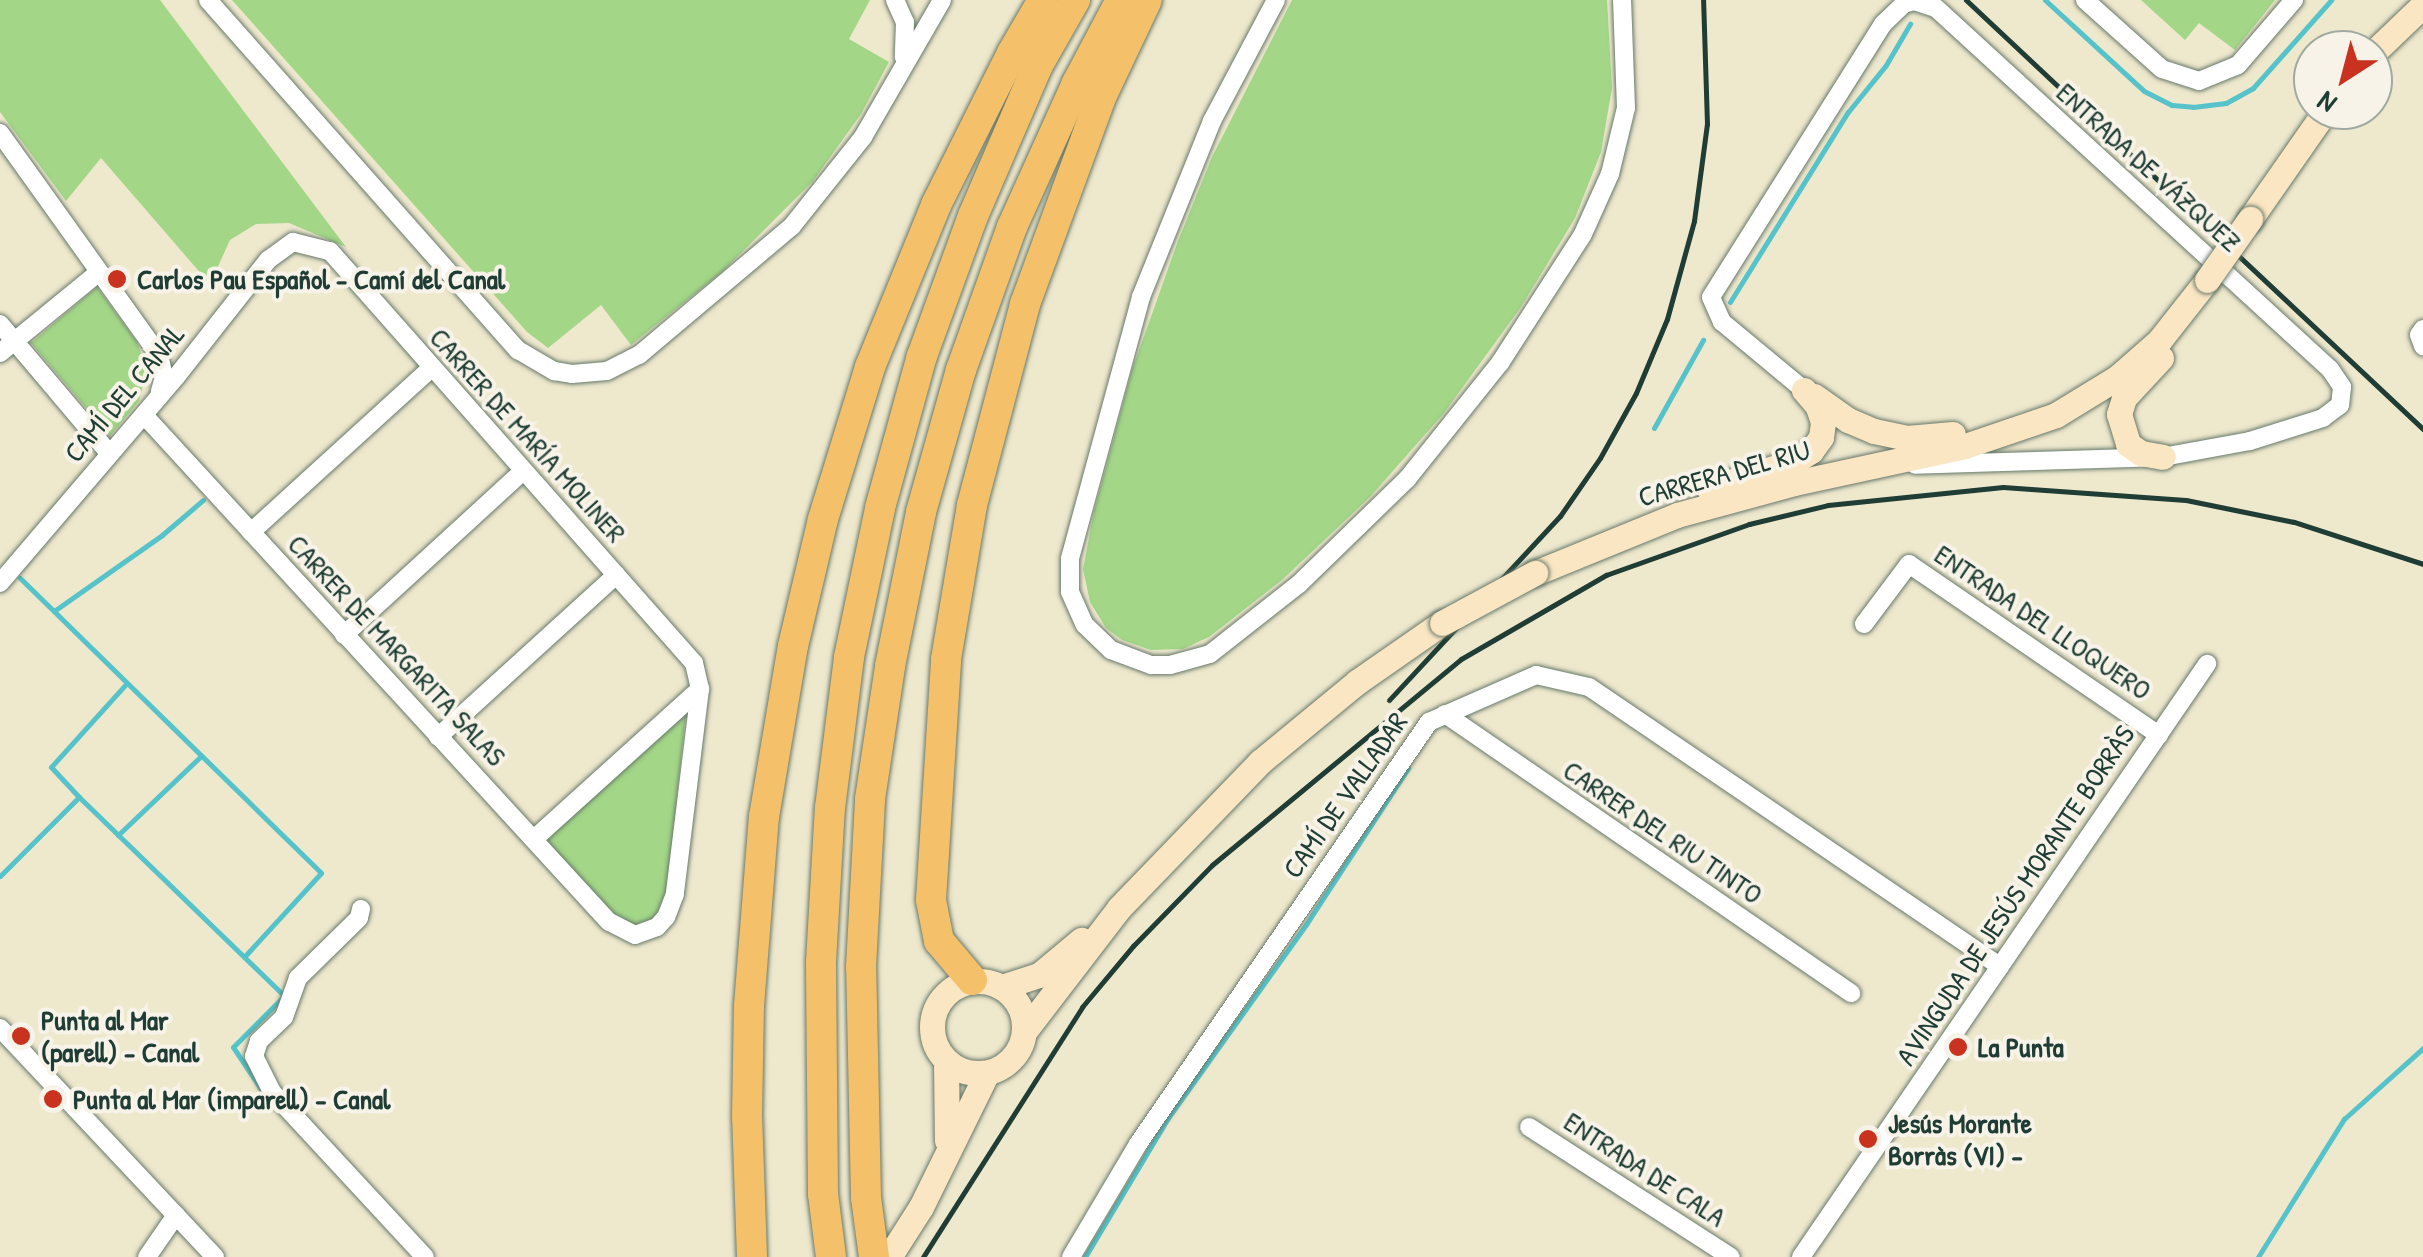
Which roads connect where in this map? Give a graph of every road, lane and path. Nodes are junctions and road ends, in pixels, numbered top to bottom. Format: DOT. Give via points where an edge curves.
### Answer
graph roads {
  1 [pos="208,0"];
  2 [pos="895,0"];
  3 [pos="942,0"];
  4 [pos="1044,0"];
  5 [pos="1074,0"];
  6 [pos="1121,0"];
  7 [pos="1147,0"];
  8 [pos="1276,0"];
  9 [pos="1622,0"];
  10 [pos="2086,0"];
  11 [pos="2294,0"];
  12 [pos="2423,6"];
  13 [pos="2393,34"];
  14 [pos="900,72"];
  15 [pos="2312,130"];
  16 [pos="2,142"];
  17 [pos="293,242"];
  18 [pos="99,272"];
  19 [pos="2182,316"];
  20 [pos="0,324"];
  21 [pos="2423,329"];
  22 [pos="2423,346"];
  23 [pos="7,347"];
  24 [pos="431,368"];
  25 [pos="1804,390"];
  26 [pos="148,410"];
  27 [pos="2056,415"];
  28 [pos="110,454"];
  29 [pos="2163,457"];
  30 [pos="1874,465"];
  31 [pos="523,471"];
  32 [pos="1631,531"];
  33 [pos="250,532"];
  34 [pos="616,576"];
  35 [pos="0,582"];
  36 [pos="1864,624"];
  37 [pos="344,635"];
  38 [pos="2207,664"];
  39 [pos="700,688"];
  40 [pos="1446,714"];
  41 [pos="2159,735"];
  42 [pos="438,736"];
  43 [pos="534,839"];
  44 [pos="1119,908"];
  45 [pos="361,910"];
  46 [pos="2000,966"];
  47 [pos="972,980"];
  48 [pos="1002,986"];
  49 [pos="1851,994"];
  50 [pos="0,1028"];
  51 [pos="1024,1032"];
  52 [pos="946,1061"];
  53 [pos="987,1072"];
  54 [pos="1530,1127"];
  55 [pos="946,1152"];
  56 [pos="176,1215"];
  57 [pos="147,1257"];
  58 [pos="215,1257"];
  59 [pos="424,1257"];
  60 [pos="752,1257"];
  61 [pos="831,1257"];
  62 [pos="874,1257"];
  63 [pos="890,1257"];
  64 [pos="1071,1257"];
  65 [pos="1732,1257"];
  66 [pos="1801,1257"];
  1 -- 14 [label="street" via="518,350 572,374 606,372 639,354 792,226 862,137"];
  2 -- 14 [label="street" via="906,38"];
  3 -- 14 [label="street"];
  4 -- 60 [label="highway" via="936,206 870,368 793,646 764,817 749,1006"];
  5 -- 61 [label="highway" via="973,216 922,356 880,508 849,658 830,808 821,962 823,1194"];
  6 -- 62 [label="highway" via="1012,228 962,370 921,512 890,666 870,800 861,966 866,1198"];
  7 -- 47 [label="highway" via="1102,95 1025,304 972,505 946,659 931,900 939,941"];
  8 -- 9 [label="street" via="1212,121 1140,297 1070,558 1070,592 1085,625 1111,650 1151,665 1210,654 1299,584 1408,479 1500,363 1584,234 1610,174 1626,108"];
  10 -- 11 [label="street" via="2162,69 2199,81 2238,65"];
  12 -- 13 [label="street"];
  15 -- 19 [label="street, CARRERA DEL RIU, bridge"];
  16 -- 18 [label="street"];
  17 -- 24 [label="street, CARRER DE MARÍA MOLINER" via="330,251"];
  17 -- 26 [label="street, CAMÍ DEL CANAL" via="268,260"];
  18 -- 23 [label="street"];
  18 -- 26 [label="street" via="158,355 164,377"];
  19 -- 27 [label="street, CARRERA DEL RIU" via="2118,378"];
  19 -- 29 [label="street" via="2160,361 2124,398 2119,414 2128,444"];
  20 -- 23 [label="street"];
  21 -- 22 [label="street"];
  23 -- 28 [label="street"];
  24 -- 31 [label="street, CARRER DE MARÍA MOLINER"];
  24 -- 33 [label="street"];
  25 -- 27 [label="street" via="1848,420 1907,438"];
  25 -- 29 [label="street, ENTRADA DE VÁZQUEZ" via="1722,322 1712,306 1713,288 1882,24 1904,4 1924,3 2330,368 2342,387 2340,405 2323,418 2250,441"];
  25 -- 32 [label="street" via="1823,422 1811,452 1695,494"];
  26 -- 28 [label="street, CAMÍ DEL CANAL"];
  26 -- 33 [label="street, CARRER DE MARGARITA SALAS"];
  27 -- 30 [label="street, CARRERA DEL RIU" via="1965,446"];
  28 -- 35 [label="street, CAMÍ DEL CANAL"];
  29 -- 30 [label="street, ENTRADA DE VÁZQUEZ"];
  30 -- 32 [label="street, CARRERA DEL RIU"];
  31 -- 34 [label="street, CARRER DE MARÍA MOLINER"];
  31 -- 37 [label="street"];
  32 -- 44 [label="street, CARRERA DEL RIU, bridge" via="1534,572 1442,623 1305,722"];
  33 -- 37 [label="street, CARRER DE MARGARITA SALAS"];
  34 -- 39 [label="street, CARRER DE MARÍA MOLINER" via="694,663"];
  34 -- 42 [label="street"];
  36 -- 41 [label="street, ENTRADA DEL LLOQUERO" via="1909,564"];
  37 -- 42 [label="street, CARRER DE MARGARITA SALAS"];
  38 -- 41 [label="street, AVINGUDA DE JESÚS MORANTE BORRÀS"];
  39 -- 43 [label="street"];
  39 -- 43 [label="street, CARRER DE MARGARITA SALAS" via="672,907 657,927 645,934 624,932 610,922"];
  40 -- 46 [label="street, CAMÍ DE VALLADAR" via="1536,676 1589,687"];
  40 -- 49 [label="street, CARRER DEL RIU TINTO"];
  40 -- 64 [label="street, CAMÍ DE VALLADAR" via="1429,722 1400,762 1138,1144"];
  41 -- 46 [label="street, AVINGUDA DE JESÚS MORANTE BORRÀS"];
  42 -- 43 [label="street, CARRER DE MARGARITA SALAS"];
  44 -- 48 [label="street, CARRERA DEL RIU" via="1039,975"];
  44 -- 51 [label="street, CARRERA DEL RIU"];
  45 -- 59 [label="street" via="298,978 284,1017 259,1041 254,1056 272,1092"];
  46 -- 66 [label="street, AVINGUDA DE JESÚS MORANTE BORRÀS"];
  47 -- 48 [label="street"];
  47 -- 52 [label="street" via="948,991 934,1012 933,1038"];
  48 -- 51 [label="street" via="1020,1006"];
  50 -- 56 [label="street"];
  51 -- 53 [label="street" via="1016,1054"];
  52 -- 53 [label="street" via="965,1072"];
  52 -- 55 [label="street"];
  53 -- 55 [label="street"];
  54 -- 65 [label="street, ENTRADA DE CALA"];
  55 -- 63 [label="street"];
  56 -- 57 [label="street"];
  56 -- 58 [label="street"];
}
